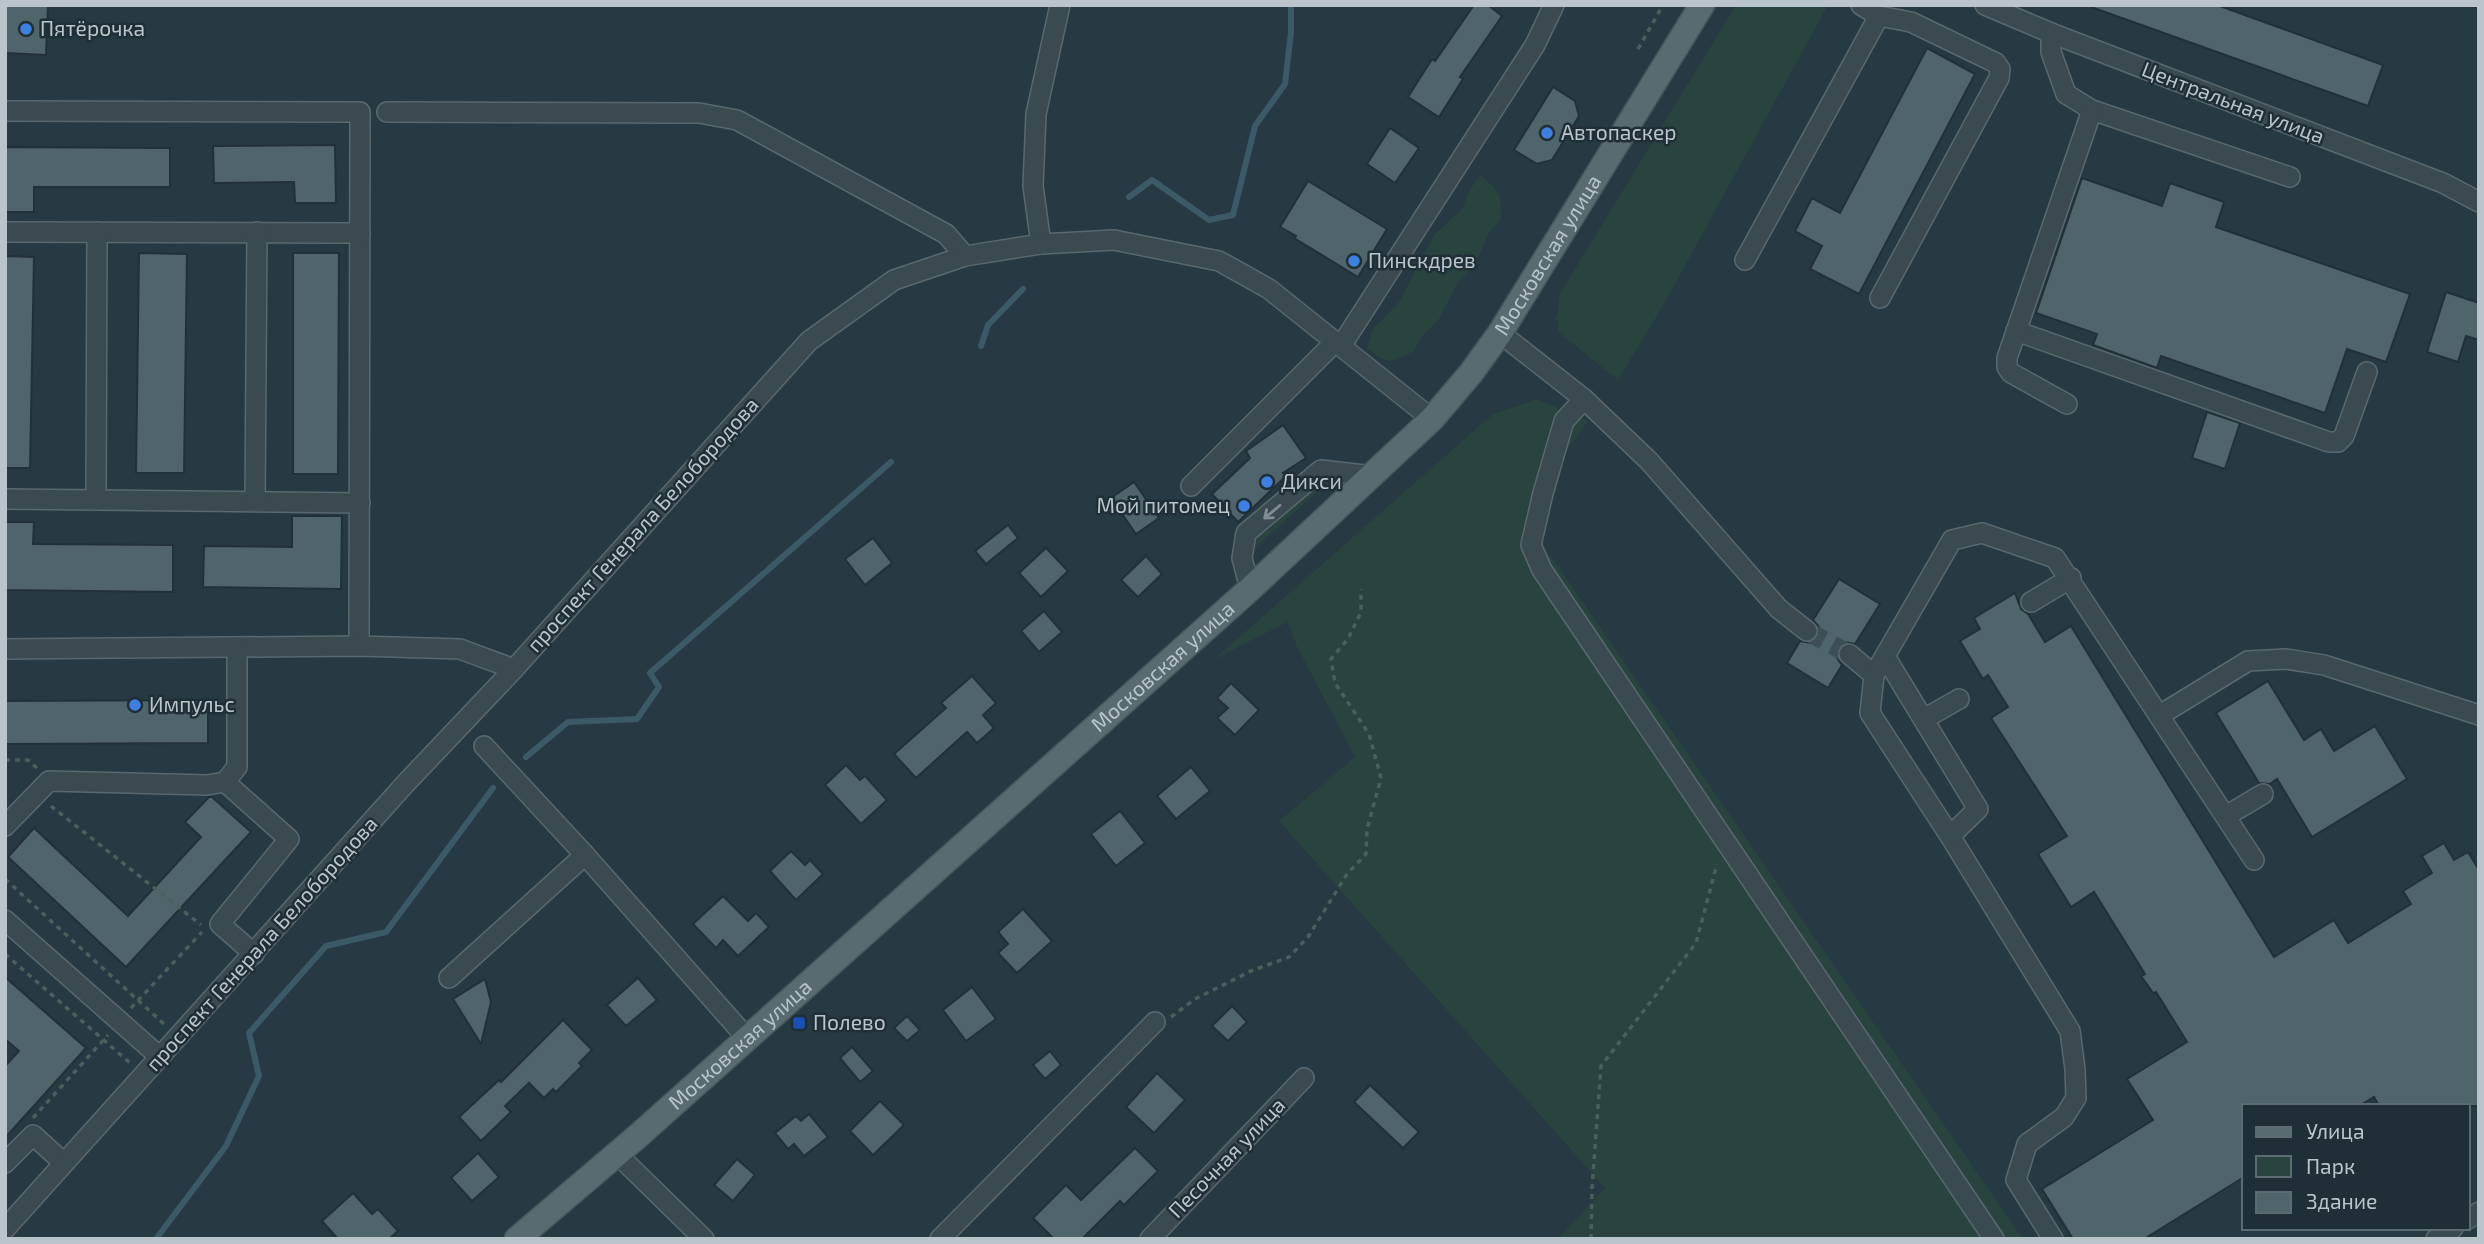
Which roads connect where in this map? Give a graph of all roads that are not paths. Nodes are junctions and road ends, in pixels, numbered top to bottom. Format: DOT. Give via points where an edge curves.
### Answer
graph roads {
  1 [pos="1060,5"];
  2 [pos="1554,5"];
  3 [pos="1702,5"];
  4 [pos="1861,5"];
  5 [pos="1985,5"];
  6 [pos="1879,16"];
  7 [pos="2051,33"];
  8 [pos="2092,110"];
  9 [pos="5,111"];
  10 [pos="387,112"];
  11 [pos="2290,177"];
  12 [pos="2479,202"];
  13 [pos="5,232"];
  14 [pos="97,232"];
  15 [pos="257,232"];
  16 [pos="360,233"];
  17 [pos="1041,244"];
  18 [pos="965,256"];
  19 [pos="1745,260"];
  20 [pos="1880,298"];
  21 [pos="2016,331"];
  22 [pos="1500,333"];
  23 [pos="1338,344"];
  24 [pos="2367,372"];
  25 [pos="1584,399"];
  26 [pos="2067,404"];
  27 [pos="1432,419"];
  28 [pos="1373,476"];
  29 [pos="1191,486"];
  30 [pos="5,499"];
  31 [pos="96,499"];
  32 [pos="255,501"];
  33 [pos="360,503"];
  34 [pos="2071,578"];
  35 [pos="1250,590"];
  36 [pos="2031,602"];
  37 [pos="1807,631"];
  38 [pos="237,646"];
  39 [pos="359,646"];
  40 [pos="5,649"];
  41 [pos="1849,654"];
  42 [pos="1886,658"];
  43 [pos="514,669"];
  44 [pos="1874,675"];
  45 [pos="1959,699"];
  46 [pos="2160,715"];
  47 [pos="2479,715"];
  48 [pos="1924,719"];
  49 [pos="484,746"];
  50 [pos="225,782"];
  51 [pos="2263,794"];
  52 [pos="2226,816"];
  53 [pos="5,826"];
  54 [pos="1950,836"];
  55 [pos="585,855"];
  56 [pos="2254,860"];
  57 [pos="5,920"];
  58 [pos="254,954"];
  59 [pos="449,978"];
  60 [pos="1156,1021"];
  61 [pos="746,1037"];
  62 [pos="160,1057"];
  63 [pos="1304,1078"];
  64 [pos="617,1154"];
  65 [pos="5,1163"];
  66 [pos="64,1163"];
  67 [pos="5,1229"];
  68 [pos="517,1239"];
  69 [pos="704,1239"];
  70 [pos="940,1239"];
  71 [pos="1150,1239"];
  72 [pos="1994,1239"];
  73 [pos="2053,1239"];
  1 -- 17 [label="street" via="1036,114 1033,186"];
  2 -- 23 [label="street" via="1535,45"];
  3 -- 22 [label="main road, Московская улица"];
  4 -- 6 [label="street"];
  5 -- 7 [label="street, Центральная улица"];
  6 -- 19 [label="street"];
  6 -- 20 [label="street" via="1911,22 2000,69"];
  7 -- 8 [label="street" via="2051,52 2066,94"];
  7 -- 12 [label="street, Центральная улица" via="2443,183"];
  8 -- 11 [label="street"];
  8 -- 21 [label="street"];
  9 -- 16 [label="street" via="360,112"];
  10 -- 18 [label="street" via="699,113 737,120 946,234"];
  13 -- 14 [label="street"];
  14 -- 15 [label="street"];
  14 -- 31 [label="street"];
  15 -- 16 [label="street"];
  15 -- 32 [label="street"];
  16 -- 33 [label="street"];
  17 -- 18 [label="street, проспект Генерала Белобородова"];
  17 -- 23 [label="street, проспект Генерала Белобородова" via="1114,240 1219,261 1269,289"];
  18 -- 43 [label="street, проспект Генерала Белобородова" via="894,280 809,341"];
  21 -- 24 [label="street" via="2329,442 2344,436"];
  21 -- 26 [label="street" via="2007,359 2011,373"];
  22 -- 25 [label="street"];
  22 -- 27 [label="main road, Московская улица"];
  23 -- 27 [label="street, проспект Генерала Белобородова"];
  23 -- 29 [label="street"];
  25 -- 37 [label="street" via="1649,461 1779,609"];
  25 -- 72 [label="street" via="1564,421 1543,493 1531,545 1542,570"];
  27 -- 28 [label="main road, Московская улица"];
  28 -- 35 [label="main road, Московская улица"];
  28 -- 35 [label="street, one-way" via="1321,470 1247,533 1242,558"];
  30 -- 31 [label="street"];
  31 -- 32 [label="street"];
  32 -- 33 [label="street"];
  33 -- 39 [label="street"];
  34 -- 36 [label="street"];
  34 -- 42 [label="street" via="2055,558 1982,533 1952,540"];
  34 -- 46 [label="street"];
  35 -- 61 [label="main road, Московская улица"];
  38 -- 39 [label="street"];
  38 -- 40 [label="street"];
  38 -- 50 [label="street" via="237,767"];
  39 -- 43 [label="street" via="460,649"];
  41 -- 44 [label="street"];
  42 -- 44 [label="street"];
  42 -- 48 [label="street"];
  43 -- 58 [label="street, проспект Генерала Белобородова"];
  44 -- 54 [label="street" via="1870,713"];
  45 -- 48 [label="street"];
  46 -- 47 [label="street" via="2248,661 2286,659 2324,665"];
  46 -- 52 [label="street"];
  48 -- 54 [label="street" via="1978,809"];
  49 -- 55 [label="street"];
  50 -- 53 [label="street" via="42,788"];
  50 -- 58 [label="street" via="289,839 220,924"];
  51 -- 52 [label="street"];
  52 -- 56 [label="street"];
  54 -- 73 [label="street" via="2070,1031 2076,1098 2064,1117 2027,1144 2016,1180"];
  55 -- 59 [label="street"];
  55 -- 61 [label="street"];
  57 -- 62 [label="street"];
  58 -- 62 [label="street, проспект Генерала Белобородова"];
  60 -- 70 [label="street"];
  61 -- 64 [label="main road, Московская улица"];
  62 -- 66 [label="street, проспект Генерала Белобородова"];
  63 -- 71 [label="street, Песочная улица"];
  64 -- 68 [label="main road, Московская улица"];
  64 -- 69 [label="street"];
  65 -- 66 [label="street" via="33,1135"];
  66 -- 67 [label="street, проспект Генерала Белобородова"];
}
